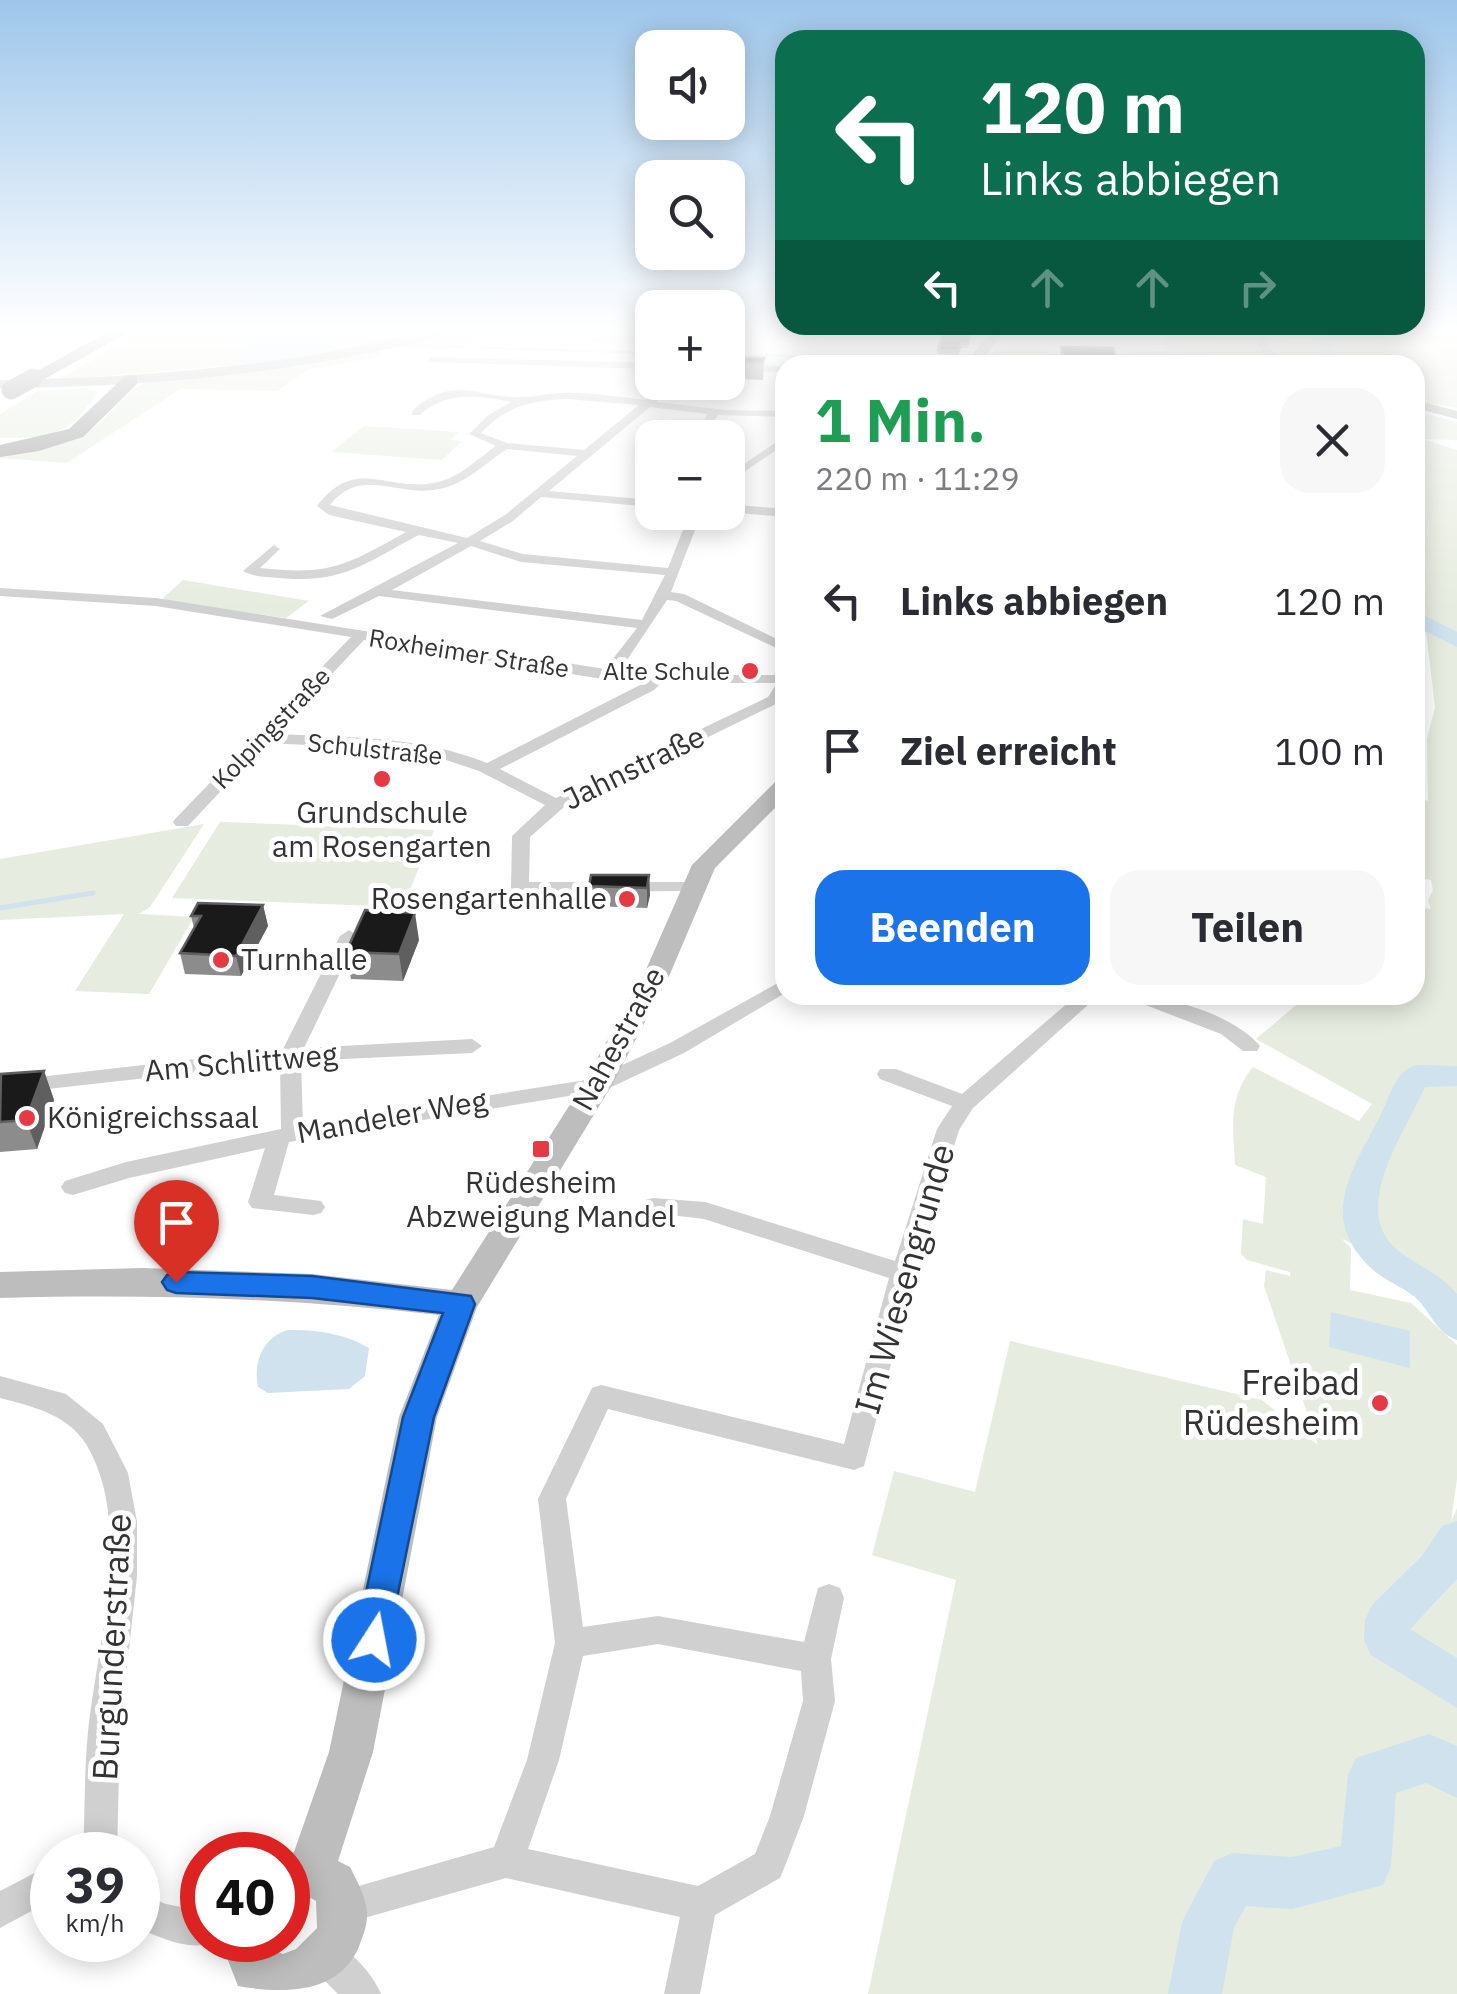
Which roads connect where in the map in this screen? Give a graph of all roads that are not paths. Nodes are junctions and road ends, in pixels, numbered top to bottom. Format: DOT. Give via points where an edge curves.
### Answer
graph roads {
  1 [pos="86,424"];
  2 [pos="481,424"];
  3 [pos="624,424"];
  4 [pos="80,430"];
  5 [pos="0,442"];
  6 [pos="505,446"];
  7 [pos="775,446"];
  8 [pos="0,451"];
  9 [pos="588,454"];
  10 [pos="745,468"];
  11 [pos="540,494"];
  12 [pos="635,502"];
  13 [pos="745,509"];
  14 [pos="775,512"];
  15 [pos="688,530"];
  16 [pos="416,532"];
  17 [pos="470,542"];
  18 [pos="274,549"];
  19 [pos="669,572"];
  20 [pos="0,592"];
  21 [pos="378,592"];
  22 [pos="662,596"];
  23 [pos="327,616"];
  24 [pos="646,625"];
  25 [pos="361,635"];
  26 [pos="775,643"];
  27 [pos="608,676"];
  28 [pos="656,680"];
  29 [pos="775,681"];
  30 [pos="775,697"];
  31 [pos="260,738"];
  32 [pos="487,769"];
  33 [pos="775,795"];
  34 [pos="556,804"];
  35 [pos="182,822"];
  36 [pos="692,887"];
  37 [pos="349,936"];
  38 [pos="775,991"];
  39 [pos="1078,1005"];
  40 [pos="1164,1005"];
  41 [pos="472,1046"];
  42 [pos="1250,1046"];
  43 [pos="290,1055"];
  44 [pos="888,1074"];
  45 [pos="597,1084"];
  46 [pos="9,1087"];
  47 [pos="964,1104"];
  48 [pos="286,1135"];
  49 [pos="73,1188"];
  50 [pos="653,1206"];
  51 [pos="313,1207"];
  52 [pos="903,1273"];
  53 [pos="0,1286"];
  54 [pos="461,1304"];
  55 [pos="0,1387"];
  56 [pos="829,1598"];
  57 [pos="570,1643"];
  58 [pos="816,1659"];
  59 [pos="101,1832"];
  60 [pos="506,1861"];
  61 [pos="314,1885"];
  62 [pos="30,1893"];
  63 [pos="700,1904"];
  64 [pos="0,1910"];
  65 [pos="327,1957"];
  66 [pos="259,1970"];
  67 [pos="363,1994"];
  68 [pos="682,1994"];
  1 -- 4 [label="highway"];
  2 -- 6 [label="street" via="474,434"];
  3 -- 9 [label="street"];
  4 -- 5 [label="highway"];
  4 -- 8 [label="highway"];
  6 -- 9 [label="street"];
  6 -- 16 [label="street" via="440,486 349,480 323,506"];
  7 -- 10 [label="street"];
  9 -- 11 [label="street"];
  11 -- 12 [label="street"];
  11 -- 17 [label="street"];
  13 -- 14 [label="street"];
  15 -- 19 [label="street"];
  16 -- 17 [label="street"];
  16 -- 18 [label="street" via="354,567 305,575 262,560"];
  17 -- 19 [label="street" via="521,558"];
  17 -- 21 [label="street"];
  19 -- 22 [label="street"];
  20 -- 25 [label="street, Roxheimer Straße" via="156,602"];
  21 -- 23 [label="street"];
  21 -- 24 [label="street"];
  22 -- 24 [label="street"];
  22 -- 26 [label="street" via="678,596"];
  24 -- 27 [label="street"];
  25 -- 27 [label="street, Roxheimer Straße"];
  25 -- 31 [label="street, Kolpingstraße"];
  27 -- 28 [label="street, Roxheimer Straße"];
  28 -- 29 [label="street, Roxheimer Straße"];
  28 -- 32 [label="street"];
  30 -- 34 [label="street, Jahnstraße"];
  31 -- 32 [label="street, Schulstraße" via="440,753"];
  31 -- 35 [label="street, Kolpingstraße"];
  32 -- 34 [label="street, Schulstraße"];
  33 -- 36 [label="street, Nahestraße" via="704,865"];
  34 -- 36 [label="street, Jahnstraße" via="521,836 520,888"];
  36 -- 45 [label="street, Nahestraße" via="657,974"];
  37 -- 43 [label="street"];
  38 -- 45 [label="street, Mandeler Weg" via="677,1048"];
  39 -- 47 [label="street, Im Wiesengrunde"];
  40 -- 42 [label="street" via="1228,1029"];
  41 -- 43 [label="street, Am Schlittweg"];
  43 -- 46 [label="street, Am Schlittweg"];
  43 -- 48 [label="street"];
  44 -- 47 [label="street"];
  45 -- 48 [label="street, Mandeler Weg"];
  45 -- 54 [label="street, Nahestraße"];
  47 -- 52 [label="street, Im Wiesengrunde" via="948,1129"];
  48 -- 49 [label="street, Mandeler Weg"];
  48 -- 51 [label="street" via="260,1202"];
  50 -- 52 [label="street" via="705,1211"];
  52 -- 57 [label="street, Im Wiesengrunde" via="854,1458 601,1396 552,1498"];
  53 -- 54 [label="street" via="142,1281 312,1287"];
  54 -- 61 [label="street, Nahestraße" via="418,1417 351,1752"];
  55 -- 59 [label="street, Burgunderstraße" via="74,1412 104,1445 120,1493 126,1532"];
  56 -- 58 [label="street"];
  57 -- 58 [label="street" via="658,1630"];
  57 -- 60 [label="street" via="543,1760"];
  58 -- 63 [label="street" via="819,1701 768,1866"];
  60 -- 61 [label="street"];
  60 -- 63 [label="street"];
  61 -- 65 [label="street, Nahestraße" via="343,1926"];
  62 -- 64 [label="street"];
  63 -- 68 [label="street"];
  65 -- 66 [label="street" via="298,1976"];
  65 -- 67 [label="street"];
}
